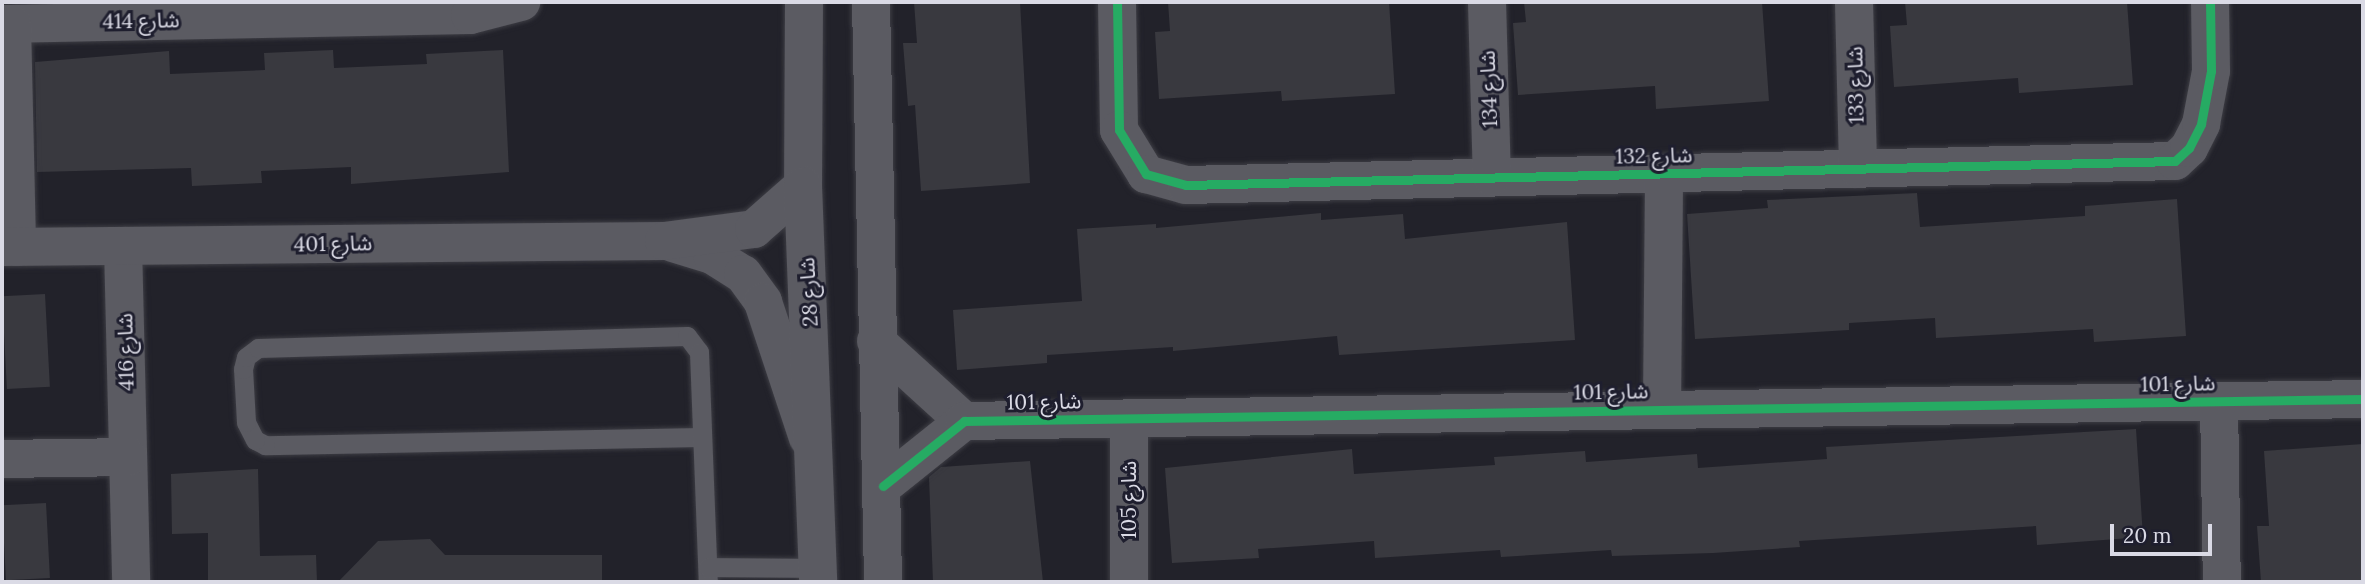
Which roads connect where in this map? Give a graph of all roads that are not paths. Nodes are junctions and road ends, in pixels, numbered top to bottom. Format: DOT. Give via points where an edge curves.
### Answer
graph roads {
  1 [pos="522,2"];
  2 [pos="804,2"];
  3 [pos="871,2"];
  4 [pos="1117,2"];
  5 [pos="1487,2"];
  6 [pos="1854,2"];
  7 [pos="2210,2"];
  8 [pos="204,11"];
  9 [pos="7,24"];
  10 [pos="1858,169"];
  11 [pos="1664,173"];
  12 [pos="1492,177"];
  13 [pos="803,186"];
  14 [pos="664,241"];
  15 [pos="123,246"];
  16 [pos="9,247"];
  17 [pos="876,341"];
  18 [pos="2363,399"];
  19 [pos="2219,401"];
  20 [pos="1662,409"];
  21 [pos="1129,418"];
  22 [pos="964,421"];
  23 [pos="701,437"];
  24 [pos="128,457"];
  25 [pos="2,459"];
  26 [pos="817,468"];
  27 [pos="883,486"];
  28 [pos="708,575"];
  29 [pos="818,575"];
  30 [pos="131,582"];
  31 [pos="883,582"];
  32 [pos="1129,582"];
  33 [pos="2222,582"];
  1 -- 8 [label="street, شارع 414" via="470,15"];
  2 -- 13 [label="street, شارع 28"];
  3 -- 17 [label="street"];
  4 -- 12 [label="street, شارع 132" via="1119,130 1146,174 1186,185"];
  5 -- 12 [label="street, شارع 134"];
  6 -- 10 [label="street, شارع 133"];
  7 -- 10 [label="street, شارع 132" via="2211,71 2201,124 2189,148 2175,161"];
  8 -- 9 [label="street, شارع 414"];
  9 -- 16 [label="street, شارع 414"];
  10 -- 11 [label="street, شارع 132"];
  11 -- 12 [label="street, شارع 132"];
  11 -- 20 [label="street, شارع 132"];
  13 -- 14 [label="street, شارع 401" via="754,229"];
  13 -- 26 [label="street, شارع 28"];
  14 -- 15 [label="street, شارع 401"];
  14 -- 26 [label="street, شارع 401" via="712,255 743,274 763,302"];
  15 -- 16 [label="street, شارع 401"];
  15 -- 24 [label="street, شارع 416"];
  17 -- 22 [label="street"];
  17 -- 27 [label="street"];
  18 -- 19 [label="street, شارع 101"];
  19 -- 20 [label="street, شارع 101"];
  19 -- 33 [label="street"];
  20 -- 21 [label="street, شارع 101"];
  21 -- 22 [label="street, شارع 101"];
  21 -- 32 [label="street, شارع 105"];
  22 -- 27 [label="street"];
  23 -- 23 [label="lane" via="699,352 687,336 258,348 246,357 243,369 246,422 255,440 265,445"];
  23 -- 28 [label="lane"];
  24 -- 25 [label="street"];
  24 -- 30 [label="street, شارع 416"];
  26 -- 29 [label="street, شارع 28"];
  27 -- 31 [label="street"];
  28 -- 29 [label="lane"];
}
